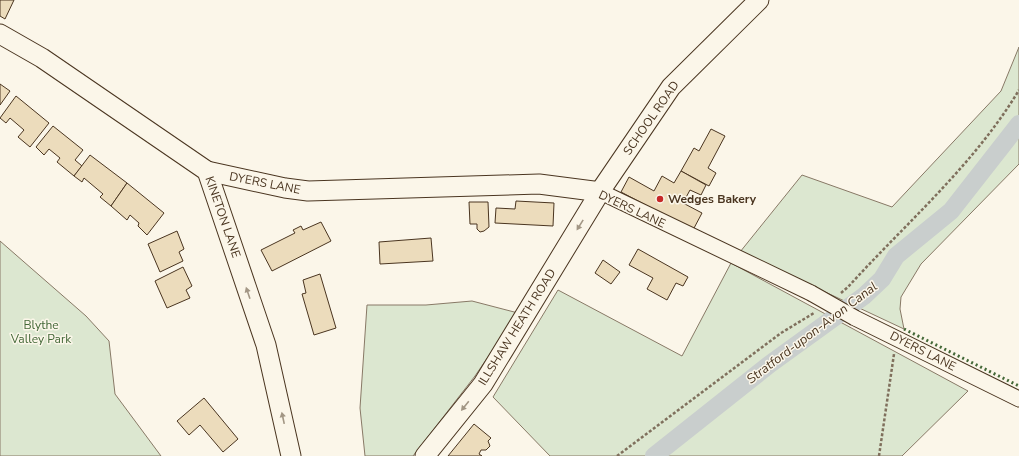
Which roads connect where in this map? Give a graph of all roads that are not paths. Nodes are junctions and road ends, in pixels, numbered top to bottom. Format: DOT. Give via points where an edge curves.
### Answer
graph roads {
  1 [pos="759,0"];
  2 [pos="0,34"];
  3 [pos="207,171"];
  4 [pos="601,192"];
  5 [pos="1019,399"];
  6 [pos="291,456"];
  7 [pos="425,456"];
  1 -- 4 [label="street, SCHOOL ROAD" via="671,87"];
  2 -- 3 [label="street, KINETON LANE" via="42,58"];
  3 -- 4 [label="street, DYERS LANE" via="308,191 539,184"];
  6 -- 3 [label="street, KINETON LANE, one-way" via="266,345"];
  4 -- 5 [label="street, DYERS LANE, bridge" via="810,293"];
  4 -- 7 [label="street, ILLSHAW HEATH ROAD, one-way" via="483,384"];
}
